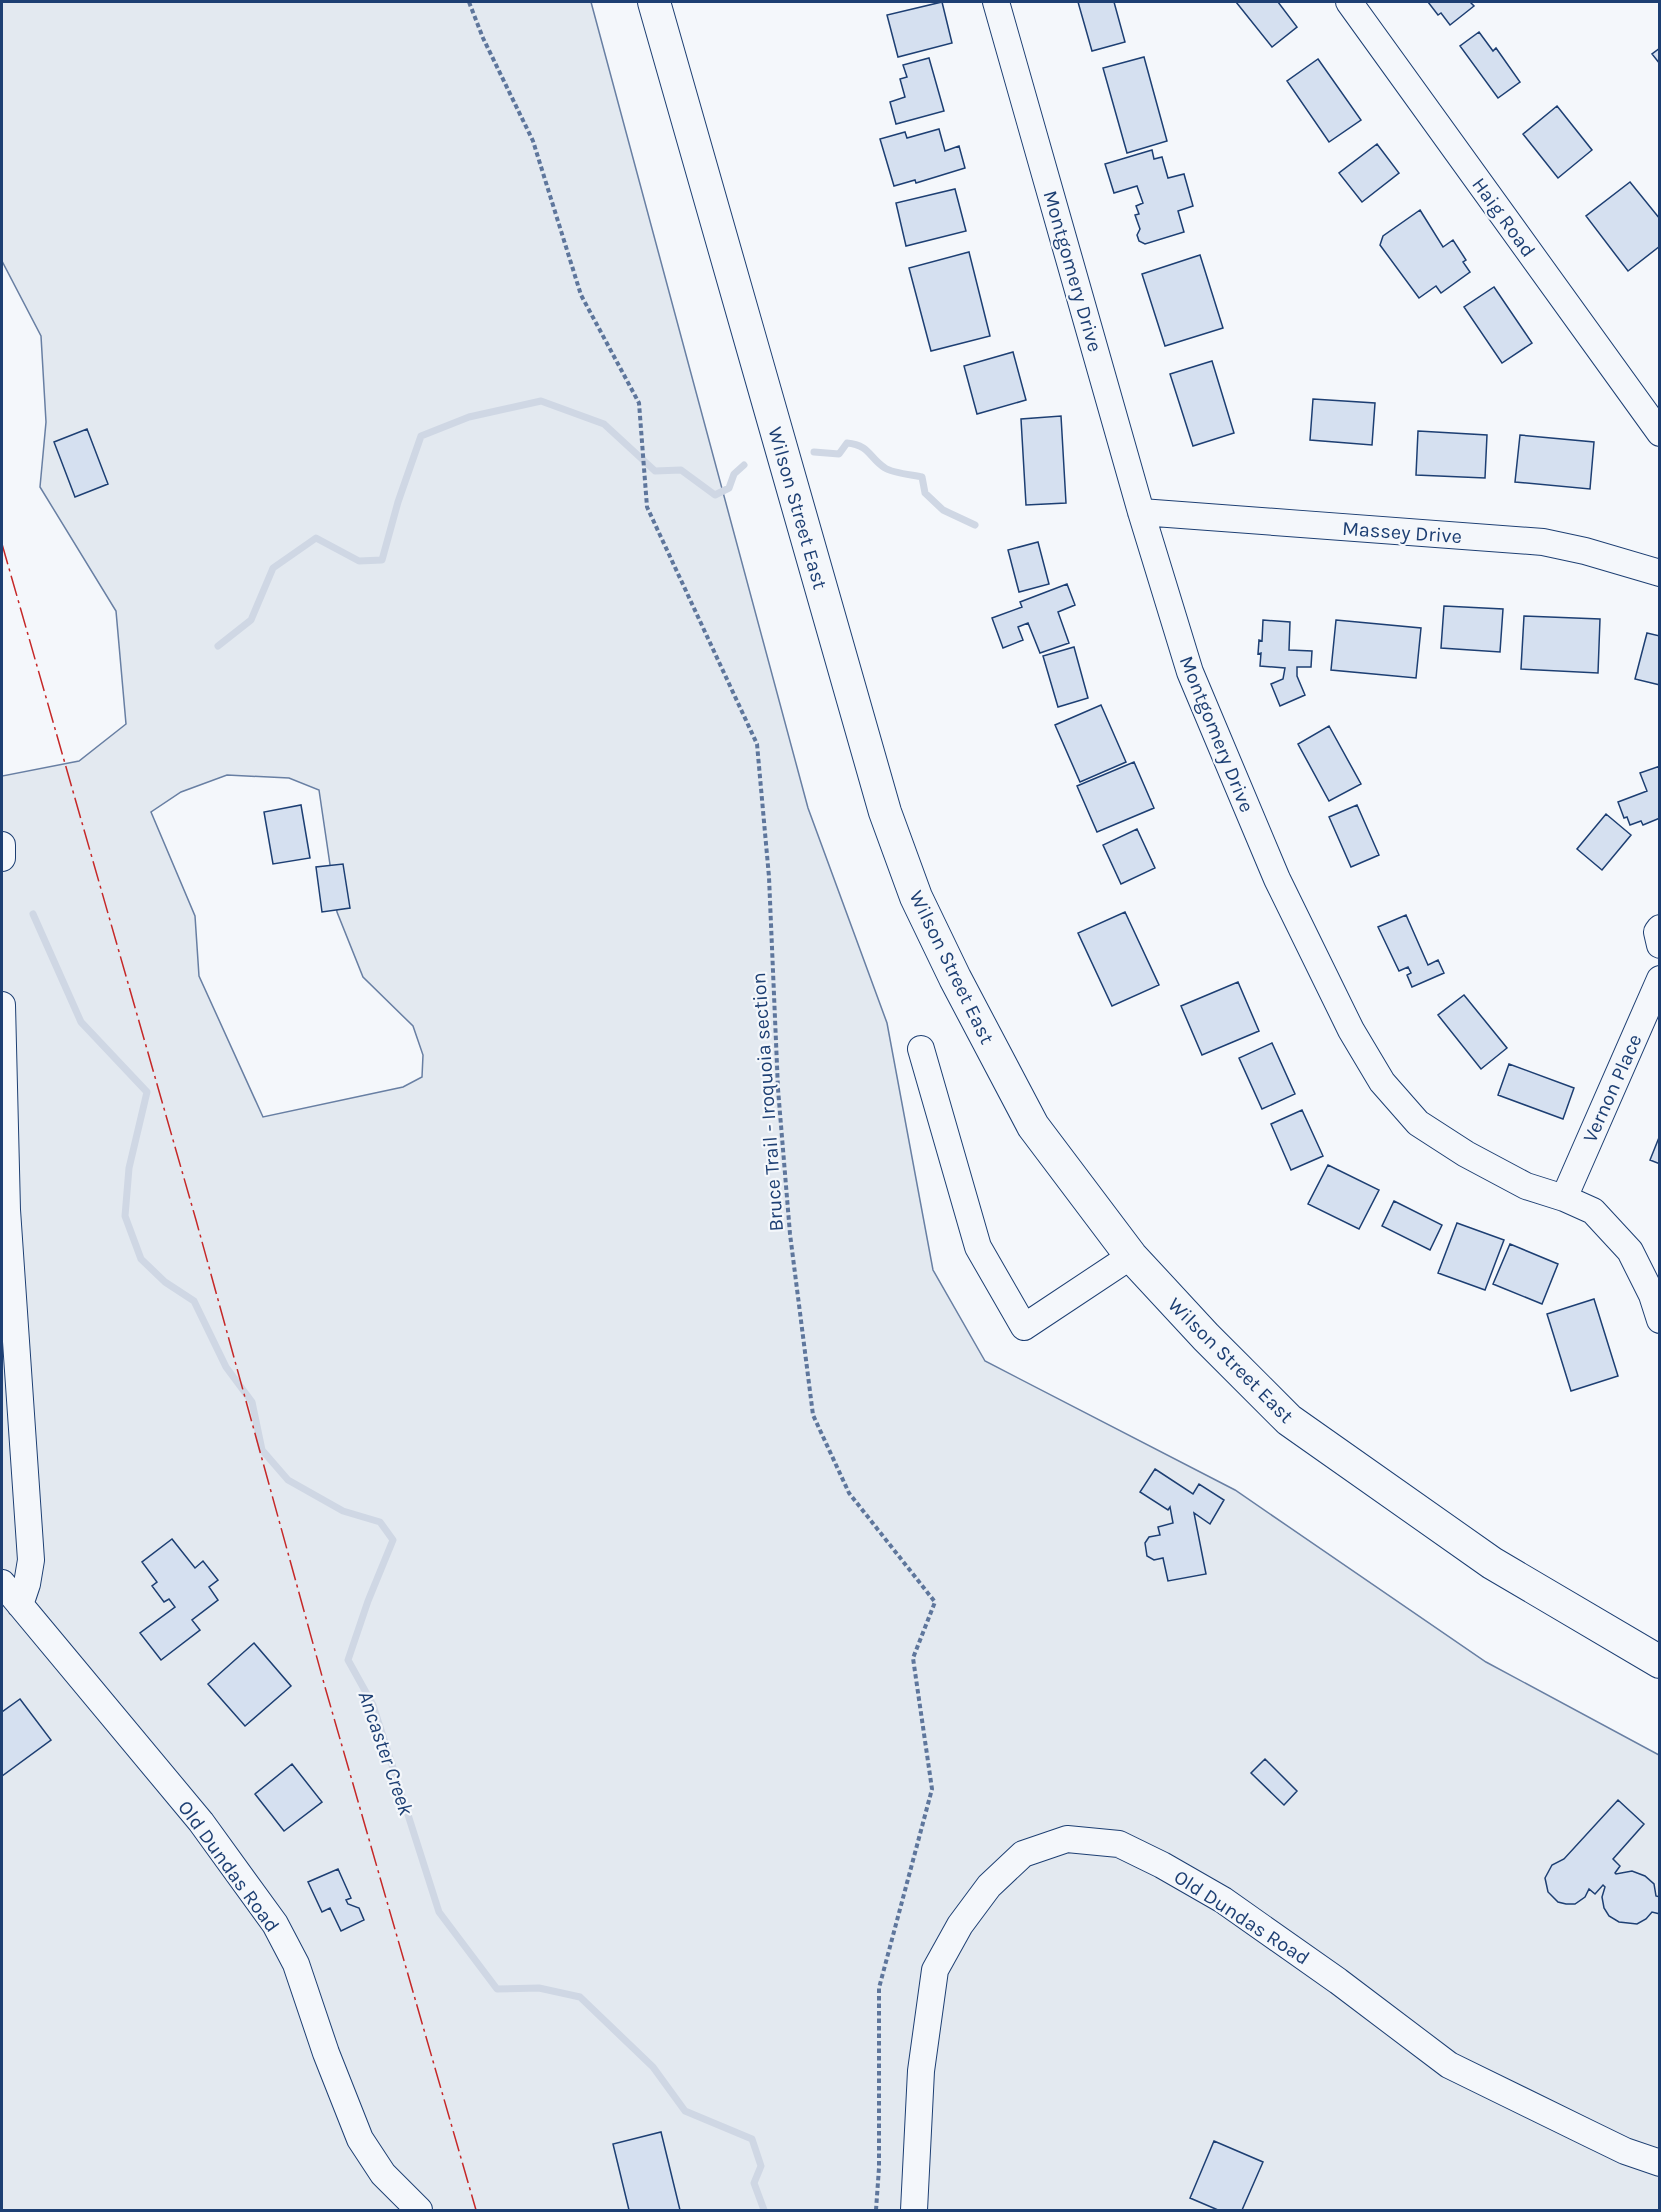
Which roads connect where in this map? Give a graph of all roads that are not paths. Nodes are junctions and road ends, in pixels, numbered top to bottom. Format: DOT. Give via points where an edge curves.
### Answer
graph roads {
  1 [pos="654,2"];
  2 [pos="996,2"];
  3 [pos="1349,2"];
  4 [pos="1659,433"];
  5 [pos="1141,513"];
  6 [pos="1659,573"];
  7 [pos="2,845"];
  8 [pos="2,858"];
  9 [pos="1659,928"];
  10 [pos="1659,945"];
  11 [pos="1659,979"];
  12 [pos="2,1005"];
  13 [pos="921,1049"];
  14 [pos="1564,1198"];
  15 [pos="1131,1256"];
  16 [pos="1659,1320"];
  17 [pos="2,1583"];
  18 [pos="20,1605"];
  19 [pos="1659,1662"];
  20 [pos="1659,2163"];
  21 [pos="419,2211"];
  22 [pos="915,2211"];
  1 -- 15 [label="main road, Wilson Street East" via="882,801 916,897 1032,1126"];
  2 -- 5 [label="street, Montgomery Drive"];
  3 -- 4 [label="street, Haig Road"];
  5 -- 6 [label="street, Massey Drive" via="1543,542"];
  5 -- 14 [label="street, Montgomery Drive" via="1190,672 1276,879 1351,1030 1382,1082 1418,1123 1466,1154 1526,1185"];
  7 -- 8 [label="street"];
  9 -- 10 [label="street"];
  11 -- 14 [label="street, Vernon Place"];
  12 -- 18 [label="street" via="7,1210 31,1560"];
  13 -- 15 [label="street" via="978,1247 1024,1327"];
  14 -- 16 [label="street, Montgomery Drive" via="1593,1210 1630,1251 1652,1295"];
  15 -- 19 [label="main road, Wilson Street East" via="1289,1420 1492,1563"];
  17 -- 18 [label="street, Old Dundas Road"];
  18 -- 21 [label="street, Old Dundas Road" via="201,1822 275,1924 296,1964 360,2139 383,2174"];
  20 -- 22 [label="street, Old Dundas Road" via="1625,2151 1449,2065 1242,1913 1162,1865 1119,1844 1067,1839 1023,1854 988,1886 935,1970 921,2071"];
}
